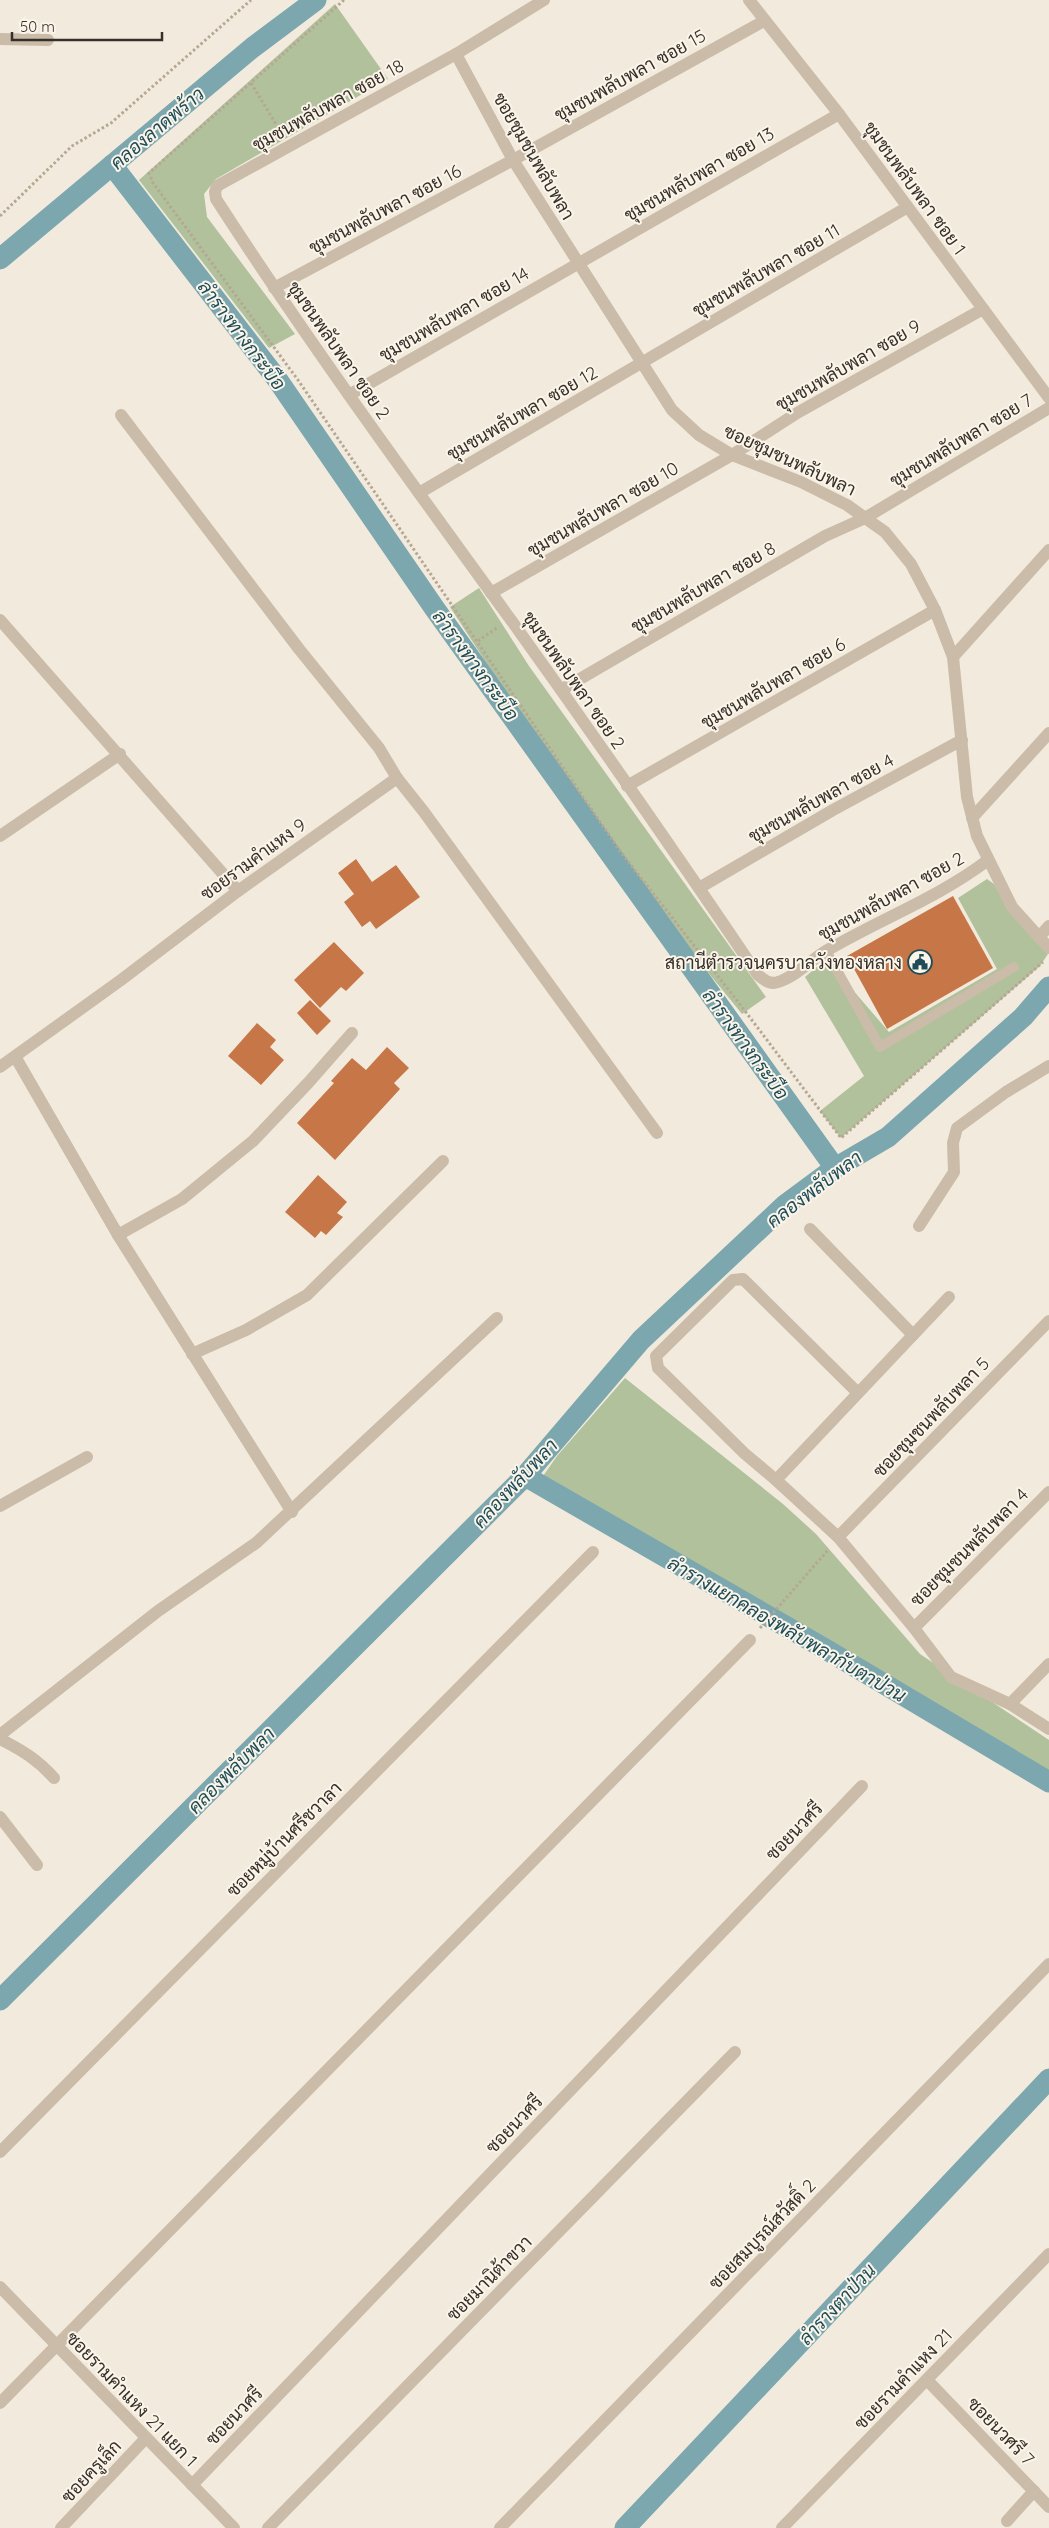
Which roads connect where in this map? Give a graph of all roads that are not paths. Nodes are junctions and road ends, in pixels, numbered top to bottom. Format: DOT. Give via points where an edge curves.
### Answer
graph roads {
  1 [pos="544,0"];
  2 [pos="749,0"];
  3 [pos="764,21"];
  4 [pos="0,39"];
  5 [pos="48,40"];
  6 [pos="456,54"];
  7 [pos="839,114"];
  8 [pos="513,160"];
  9 [pos="217,186"];
  10 [pos="906,208"];
  11 [pos="577,264"];
  12 [pos="274,288"];
  13 [pos="983,309"];
  14 [pos="642,363"];
  15 [pos="348,395"];
  16 [pos="1049,398"];
  17 [pos="1049,408"];
  18 [pos="121,415"];
  19 [pos="732,455"];
  20 [pos="419,493"];
  21 [pos="865,518"];
  22 [pos="1049,550"];
  23 [pos="491,593"];
  24 [pos="935,610"];
  25 [pos="0,620"];
  26 [pos="952,657"];
  27 [pos="561,690"];
  28 [pos="1049,733"];
  29 [pos="962,740"];
  30 [pos="120,754"];
  31 [pos="397,778"];
  32 [pos="627,786"];
  33 [pos="972,818"];
  34 [pos="0,836"];
  35 [pos="988,860"];
  36 [pos="700,888"];
  37 [pos="238,891"];
  38 [pos="1049,926"];
  39 [pos="1039,937"];
  40 [pos="1049,948"];
  41 [pos="826,951"];
  42 [pos="1014,967"];
  43 [pos="352,1033"];
  44 [pos="16,1058"];
  45 [pos="1049,1066"];
  46 [pos="0,1067"];
  47 [pos="657,1133"];
  48 [pos="443,1161"];
  49 [pos="919,1226"];
  50 [pos="810,1228"];
  51 [pos="118,1235"];
  52 [pos="949,1297"];
  53 [pos="497,1318"];
  54 [pos="1049,1321"];
  55 [pos="913,1335"];
  56 [pos="192,1354"];
  57 [pos="858,1393"];
  58 [pos="87,1457"];
  59 [pos="776,1480"];
  60 [pos="1049,1492"];
  61 [pos="0,1506"];
  62 [pos="292,1512"];
  63 [pos="838,1537"];
  64 [pos="593,1552"];
  65 [pos="914,1628"];
  66 [pos="750,1640"];
  67 [pos="1049,1664"];
  68 [pos="1010,1704"];
  69 [pos="1049,1729"];
  70 [pos="0,1735"];
  71 [pos="0,1739"];
  72 [pos="54,1778"];
  73 [pos="862,1786"];
  74 [pos="0,1817"];
  75 [pos="37,1865"];
  76 [pos="1049,1964"];
  77 [pos="736,2052"];
  78 [pos="0,2152"];
  79 [pos="1049,2254"];
  80 [pos="3,2290"];
  81 [pos="56,2347"];
  82 [pos="927,2380"];
  83 [pos="0,2403"];
  84 [pos="146,2438"];
  85 [pos="192,2485"];
  86 [pos="1034,2491"];
  87 [pos="1049,2507"];
  88 [pos="1007,2521"];
  89 [pos="61,2528"];
  90 [pos="234,2528"];
  91 [pos="268,2528"];
  92 [pos="500,2528"];
  93 [pos="782,2528"];
  1 -- 6 [label="street, ชุมชนพลับพลา ซอย 18"];
  2 -- 3 [label="street, ชุมชนพลับพลา ซอย 1"];
  3 -- 7 [label="street, ชุมชนพลับพลา ซอย 1"];
  3 -- 8 [label="street, ชุมชนพลับพลา ซอย 15"];
  4 -- 5 [label="street"];
  6 -- 8 [label="street, ซอยชุมชนพลับพลา"];
  6 -- 9 [label="street, ชุมชนพลับพลา ซอย 18"];
  7 -- 10 [label="street, ชุมชนพลับพลา ซอย 1"];
  7 -- 11 [label="street, ชุมชนพลับพลา ซอย 13"];
  8 -- 11 [label="street, ซอยชุมชนพลับพลา"];
  8 -- 12 [label="street, ชุมชนพลับพลา ซอย 16"];
  9 -- 12 [label="street, ชุมชนพลับพลา ซอย 2" via="216,199"];
  10 -- 13 [label="street, ชุมชนพลับพลา ซอย 1"];
  10 -- 14 [label="street, ชุมชนพลับพลา ซอย 11"];
  11 -- 14 [label="street, ซอยชุมชนพลับพลา"];
  11 -- 15 [label="street, ชุมชนพลับพลา ซอย 14"];
  12 -- 15 [label="street, ชุมชนพลับพลา ซอย 2"];
  13 -- 16 [label="street, ชุมชนพลับพลา ซอย 1"];
  13 -- 19 [label="street, ชุมชนพลับพลา ซอย 9" via="797,413"];
  14 -- 19 [label="street, ซอยชุมชนพลับพลา" via="672,410 699,435"];
  14 -- 20 [label="street, ชุมชนพลับพลา ซอย 12"];
  15 -- 20 [label="street, ชุมชนพลับพลา ซอย 2"];
  17 -- 21 [label="street, ชุมชนพลับพลา ซอย 7"];
  18 -- 31 [label="street" via="299,649 379,748"];
  19 -- 21 [label="street, ซอยชุมชนพลับพลา" via="801,482 847,505"];
  19 -- 23 [label="street, ชุมชนพลับพลา ซอย 10"];
  20 -- 23 [label="street, ชุมชนพลับพลา ซอย 2"];
  21 -- 24 [label="street, ซอยชุมชนพลับพลา" via="885,532 911,564"];
  21 -- 27 [label="street, ชุมชนพลับพลา ซอย 8" via="825,536"];
  22 -- 26 [label="street"];
  23 -- 27 [label="street, ชุมชนพลับพลา ซอย 2"];
  24 -- 26 [label="street, ซอยชุมชนพลับพลา"];
  24 -- 32 [label="street, ชุมชนพลับพลา ซอย 6"];
  25 -- 30 [label="street"];
  26 -- 29 [label="street, ซอยชุมชนพลับพลา"];
  27 -- 32 [label="street, ชุมชนพลับพลา ซอย 2"];
  28 -- 33 [label="street"];
  29 -- 33 [label="street, ซอยชุมชนพลับพลา"];
  29 -- 36 [label="street, ชุมชนพลับพลา ซอย 4" via="832,810"];
  30 -- 34 [label="street"];
  30 -- 37 [label="street"];
  31 -- 37 [label="street, ซอยรามคำแหง 9"];
  31 -- 47 [label="street"];
  32 -- 36 [label="street, ชุมชนพลับพลา ซอย 2"];
  33 -- 35 [label="street, ซอยชุมชนพลับพลา"];
  35 -- 39 [label="street, ซอยชุมชนพลับพลา" via="1012,907"];
  35 -- 41 [label="street, ชุมชนพลับพลา ซอย 2" via="961,881"];
  36 -- 41 [label="street, ชุมชนพลับพลา ซอย 2" via="758,975 767,982 777,983"];
  37 -- 44 [label="street, ซอยรามคำแหง 9"];
  38 -- 39 [label="street"];
  39 -- 40 [label="street, ซอยชุมชนพลับพลา"];
  41 -- 42 [label="lane" via="880,1047"];
  43 -- 51 [label="street" via="253,1141 182,1199"];
  44 -- 46 [label="street, ซอยรามคำแหง 9"];
  44 -- 51 [label="street"];
  45 -- 49 [label="street" via="957,1128 952,1143 954,1172"];
  48 -- 56 [label="street" via="307,1295 246,1330"];
  50 -- 55 [label="street"];
  51 -- 56 [label="street"];
  52 -- 55 [label="street"];
  53 -- 62 [label="street"];
  54 -- 63 [label="street, ซอยชุมชนพลับพลา 5"];
  55 -- 57 [label="street"];
  56 -- 62 [label="street"];
  57 -- 59 [label="street"];
  57 -- 59 [label="street" via="743,1280 733,1280 656,1356 658,1368"];
  58 -- 61 [label="street"];
  59 -- 63 [label="street"];
  60 -- 65 [label="street, ซอยชุมชนพลับพลา 4"];
  62 -- 70 [label="street" via="256,1542 158,1611"];
  63 -- 65 [label="street"];
  64 -- 78 [label="street, ซอยหมู่บ้านศรีชวาลา"];
  65 -- 68 [label="street" via="951,1677"];
  66 -- 81 [label="street"];
  67 -- 68 [label="street"];
  68 -- 69 [label="street"];
  71 -- 72 [label="street" via="23,1750"];
  73 -- 85 [label="street, ซอยนวศรี"];
  74 -- 75 [label="street"];
  76 -- 92 [label="street, ซอยสมบูรณ์สวัสดิ์ 2"];
  77 -- 91 [label="street, ซอยมานิต้าขวา"];
  79 -- 82 [label="street, ซอยรามคำแหง 21"];
  80 -- 81 [label="street, ซอยรามคำแหง 21 แยก 1"];
  81 -- 83 [label="street"];
  81 -- 84 [label="street, ซอยรามคำแหง 21 แยก 1"];
  82 -- 86 [label="street, ซอยนวศรี 7"];
  82 -- 93 [label="street, ซอยรามคำแหง 21"];
  84 -- 85 [label="street, ซอยรามคำแหง 21 แยก 1"];
  84 -- 89 [label="street, ซอยครูเล็ก"];
  85 -- 90 [label="street, ซอยรามคำแหง 21 แยก 1"];
  86 -- 87 [label="street, ซอยนวศรี 7"];
  86 -- 88 [label="street"];
}
